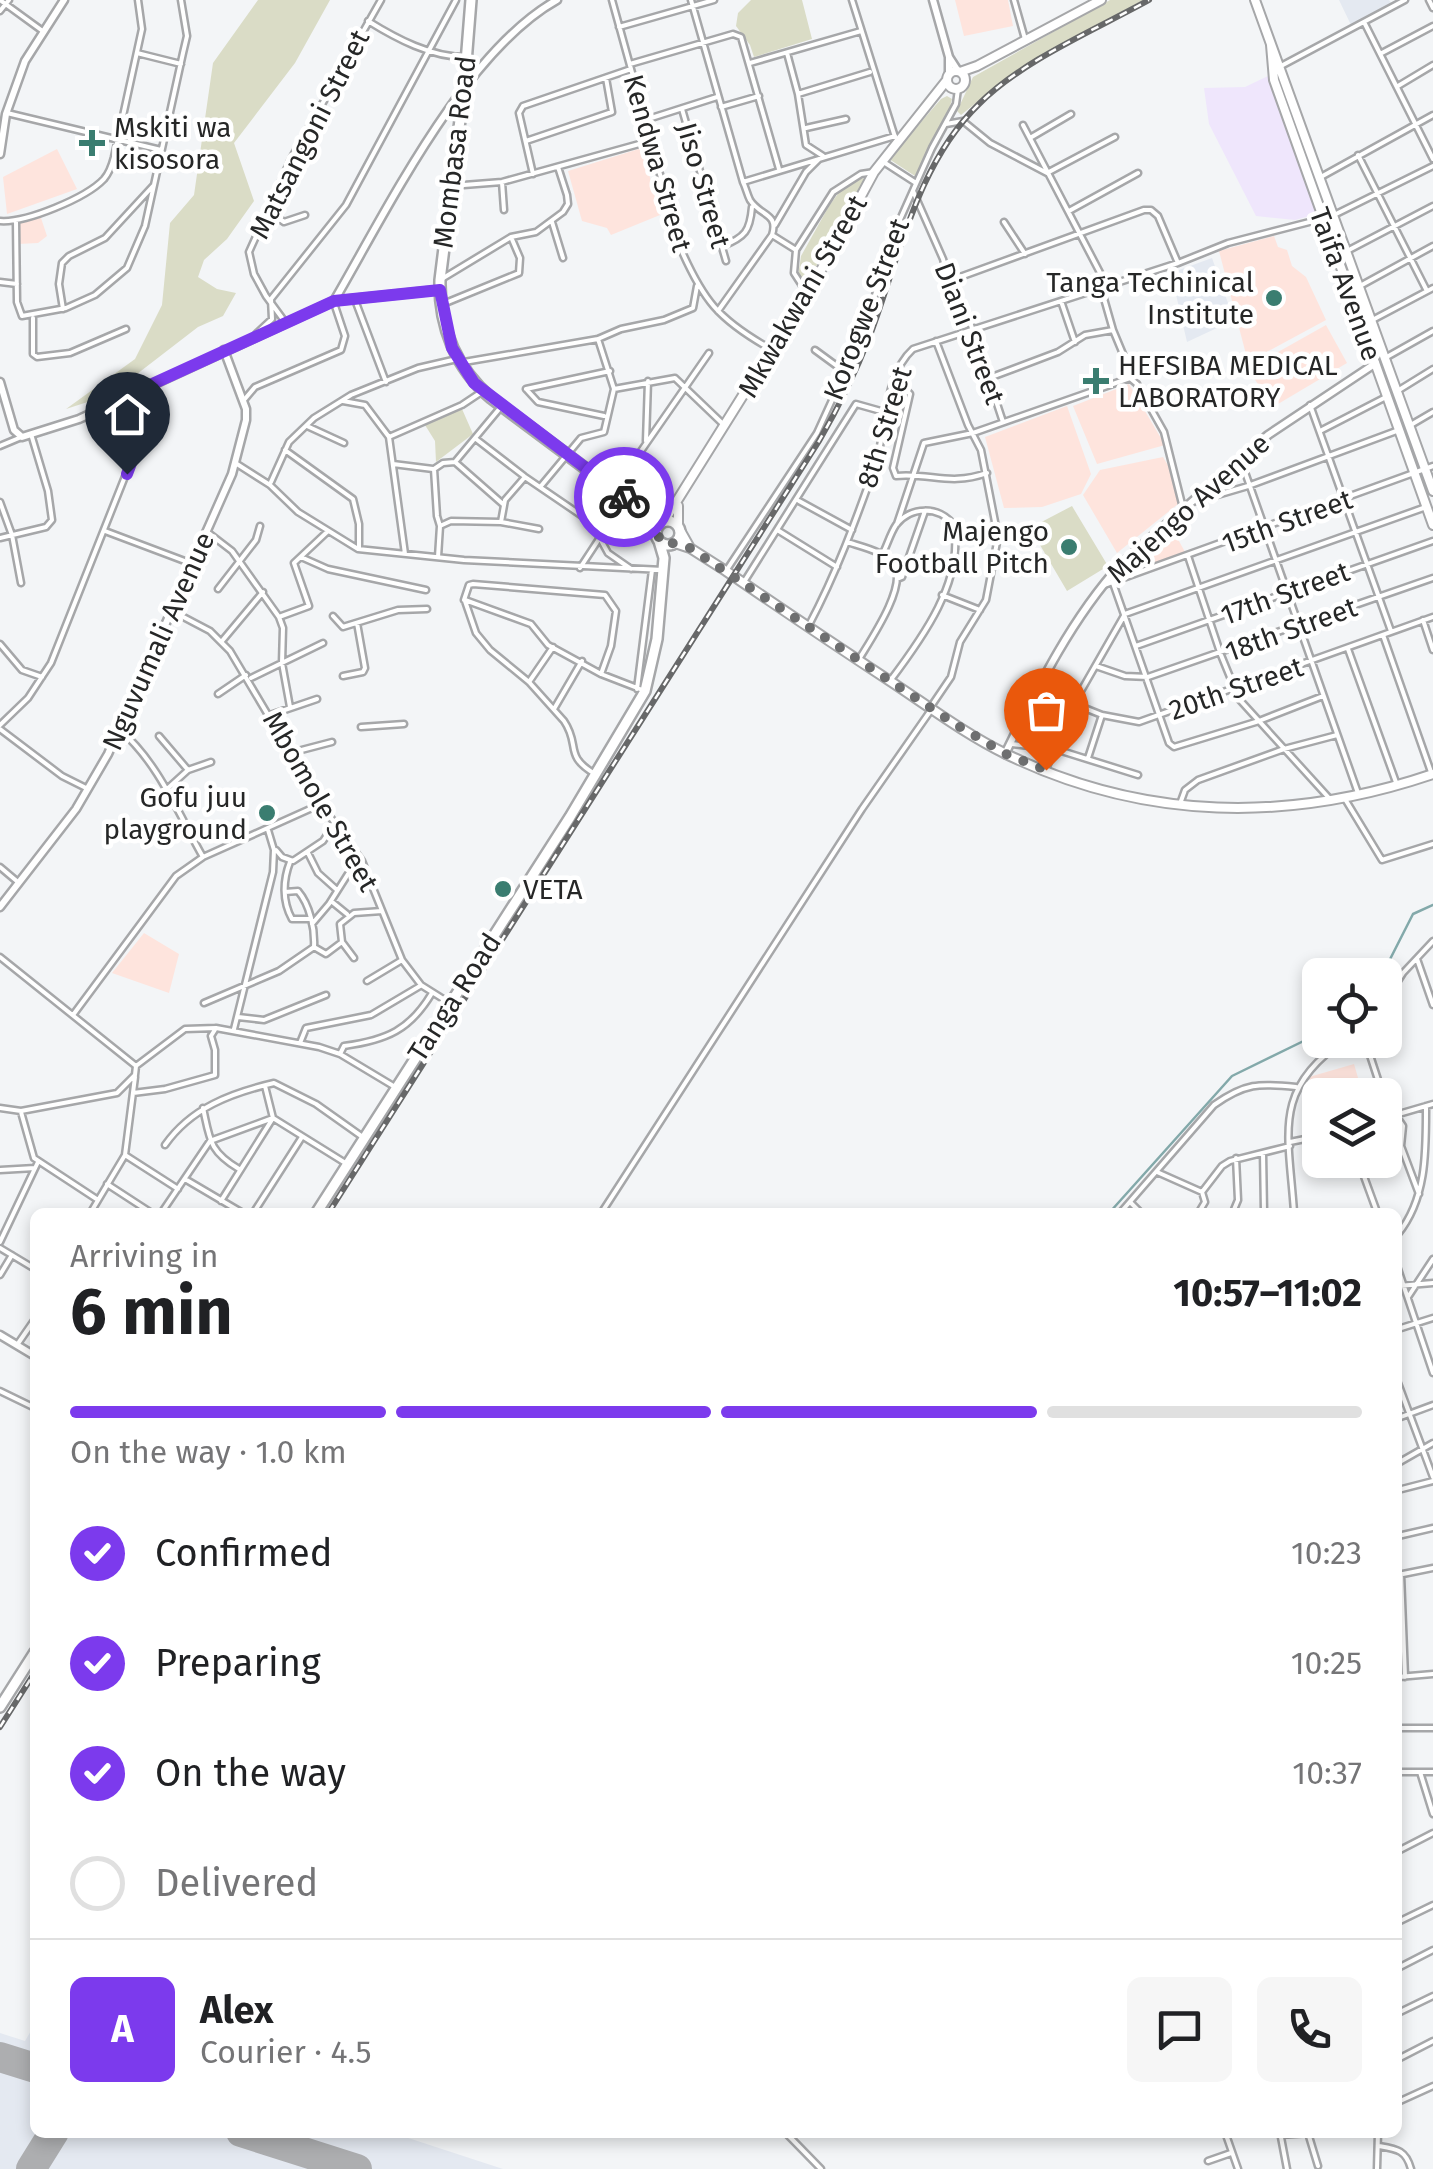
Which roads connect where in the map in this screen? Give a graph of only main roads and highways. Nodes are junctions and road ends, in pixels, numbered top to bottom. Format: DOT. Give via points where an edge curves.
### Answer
graph roads {
  1 [pos="470,0"];
  2 [pos="1096,1"];
  3 [pos="1259,1"];
  4 [pos="978,66"];
  5 [pos="1276,68"];
  6 [pos="954,79"];
  7 [pos="1295,108"];
  8 [pos="1285,112"];
  9 [pos="1429,468"];
  10 [pos="1433,491"];
  11 [pos="679,501"];
  12 [pos="644,512"];
  13 [pos="665,520"];
  14 [pos="1433,525"];
  15 [pos="680,528"];
  16 [pos="657,538"];
  17 [pos="674,543"];
  18 [pos="690,548"];
  19 [pos="664,558"];
  20 [pos="1432,774"];
  21 [pos="320,1208"];
  22 [pos="30,1660"];
  23 [pos="0,1708"];
  1 -- 12 [label="highway, Mombasa Road" via="440,285 458,361 483,392"];
  2 -- 4 [label="main road"];
  3 -- 5 [label="main road, Taifa Avenue"];
  4 -- 6 [label="main road"];
  4 -- 6 [label="main road" via="966,80"];
  5 -- 7 [label="main road, Taifa Avenue"];
  5 -- 8 [label="main road, Taifa Avenue"];
  6 -- 11 [label="main road, Mkwakwani Street" via="874,172"];
  7 -- 8 [label="main road"];
  7 -- 9 [label="main road, Taifa Avenue"];
  8 -- 14 [label="main road, Taifa Avenue"];
  9 -- 10 [label="main road, Taifa Avenue"];
  11 -- 13 [label="main road, Mkwakwani Street"];
  11 -- 15 [label="main road"];
  12 -- 13 [label="highway, Mombasa Road"];
  12 -- 16 [label="highway, Mombasa Road"];
  13 -- 15 [label="highway, Mombasa Road"];
  13 -- 16 [label="highway"];
  15 -- 17 [label="highway"];
  15 -- 18 [label="main road"];
  16 -- 17 [label="highway"];
  16 -- 19 [label="highway, Mombasa Road"];
  17 -- 18 [label="main road"];
  17 -- 19 [label="highway"];
  18 -- 20 [label="main road" via="1006,754 1092,787 1148,801 1264,808 1332,802"];
  19 -- 21 [label="highway, Tanga Road" via="657,640 641,690 595,774"];
  22 -- 23 [label="highway"];
}
